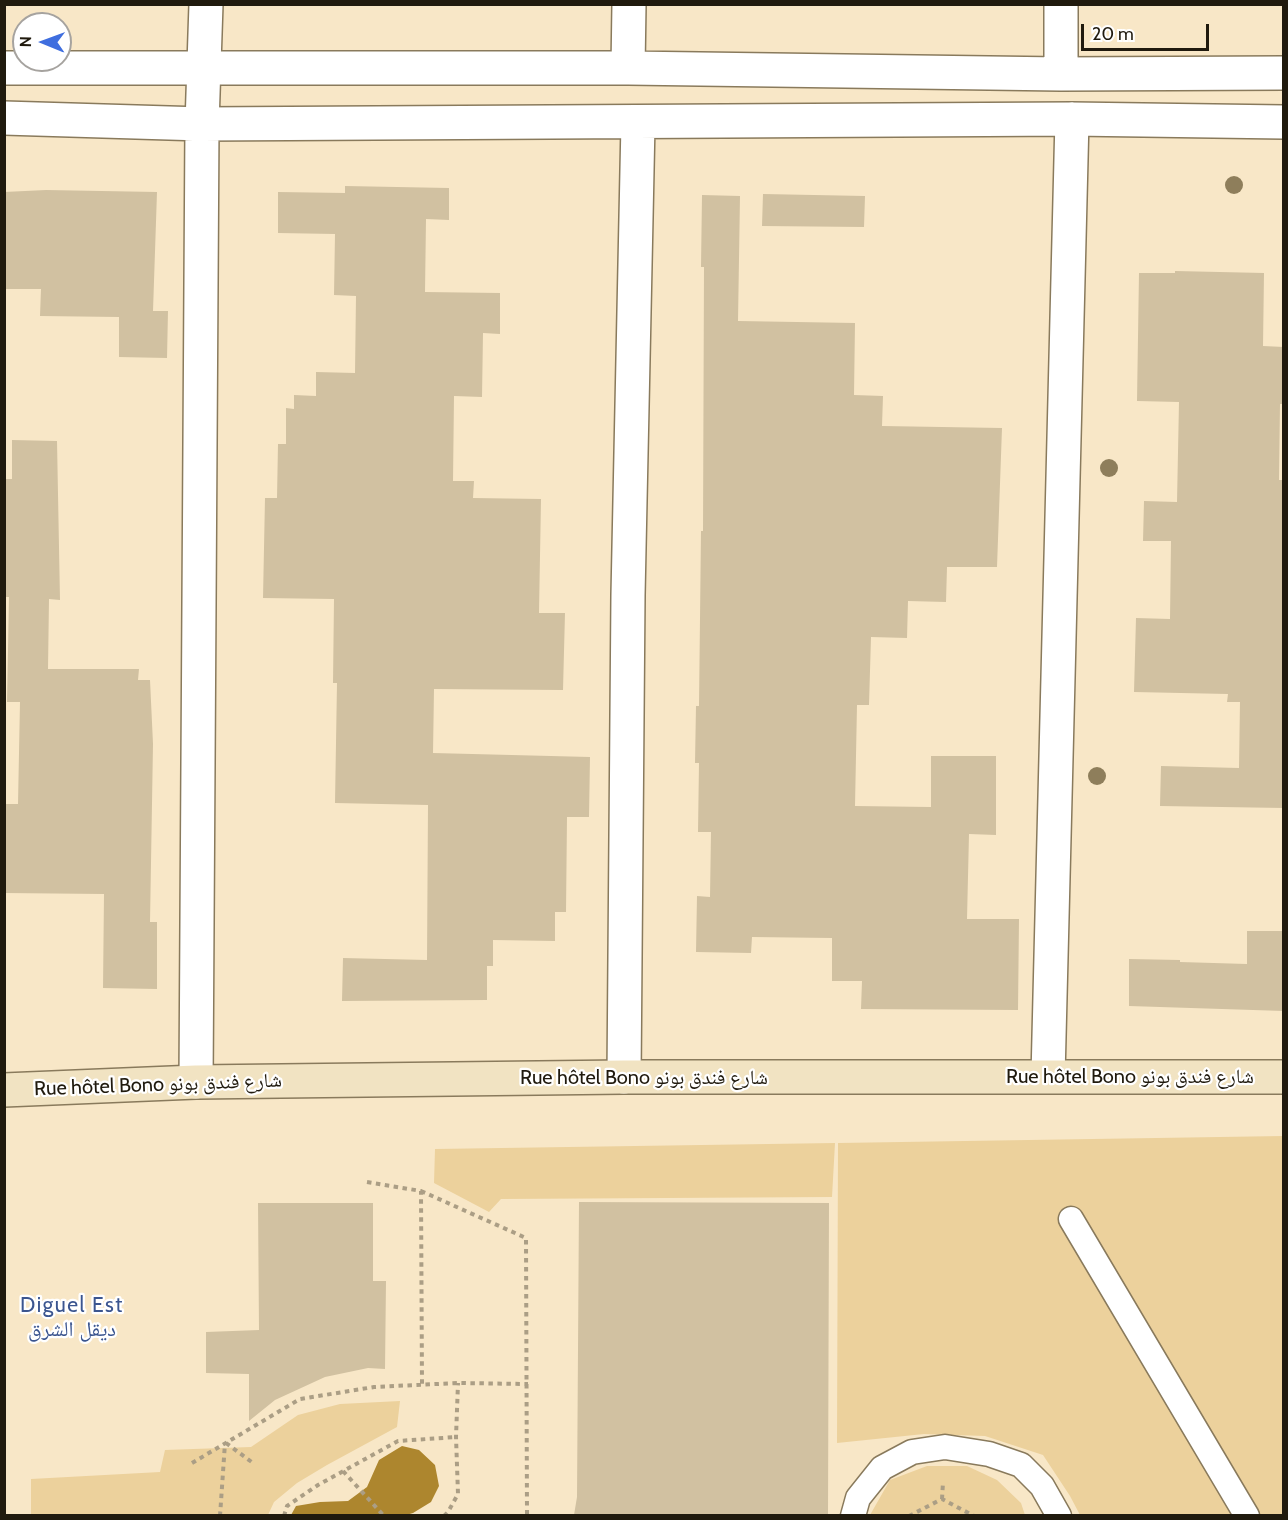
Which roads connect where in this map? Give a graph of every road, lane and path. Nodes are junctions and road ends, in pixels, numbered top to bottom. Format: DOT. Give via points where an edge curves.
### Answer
graph roads {
  1 [pos="206,4"];
  2 [pos="629,4"];
  3 [pos="1061,4"];
  4 [pos="4,68"];
  5 [pos="205,68"];
  6 [pos="628,68"];
  7 [pos="1284,73"];
  8 [pos="1061,74"];
  9 [pos="4,118"];
  10 [pos="1072,119"];
  11 [pos="1284,122"];
  12 [pos="202,123"];
  13 [pos="638,123"];
  14 [pos="1048,1076"];
  15 [pos="624,1077"];
  16 [pos="1284,1077"];
  17 [pos="196,1082"];
  18 [pos="4,1090"];
  19 [pos="367,1182"];
  20 [pos="421,1191"];
  21 [pos="1071,1219"];
  22 [pos="458,1383"];
  23 [pos="528,1384"];
  24 [pos="422,1385"];
  25 [pos="456,1437"];
  26 [pos="225,1442"];
  27 [pos="192,1463"];
  28 [pos="253,1463"];
  29 [pos="344,1471"];
  30 [pos="220,1515"];
  31 [pos="284,1515"];
  32 [pos="384,1515"];
  33 [pos="444,1515"];
  34 [pos="527,1515"];
  35 [pos="854,1515"];
  36 [pos="909,1515"];
  37 [pos="974,1515"];
  38 [pos="1059,1515"];
  39 [pos="1247,1515"];
  1 -- 5 [label="street"];
  2 -- 6 [label="street"];
  3 -- 8 [label="street"];
  4 -- 5 [label="street"];
  5 -- 6 [label="street"];
  5 -- 12 [label="street"];
  6 -- 8 [label="street"];
  7 -- 8 [label="street"];
  9 -- 12 [label="street"];
  10 -- 11 [label="street"];
  10 -- 13 [label="street"];
  10 -- 14 [label="street"];
  12 -- 13 [label="street"];
  12 -- 17 [label="street"];
  13 -- 15 [label="street"];
  14 -- 15 [label="street, Rue hôtel Bono شارع فندق بونو"];
  14 -- 16 [label="street, Rue hôtel Bono شارع فندق بونو"];
  15 -- 17 [label="street, Rue hôtel Bono شارع فندق بونو"];
  17 -- 18 [label="street, Rue hôtel Bono شارع فندق بونو"];
  19 -- 20 [label="path"];
  20 -- 23 [label="path" via="526,1238"];
  20 -- 24 [label="path"];
  21 -- 39 [label="lane"];
  22 -- 23 [label="path"];
  22 -- 24 [label="path"];
  22 -- 25 [label="path"];
  23 -- 34 [label="path"];
  24 -- 26 [label="path" via="374,1387 300,1399"];
  25 -- 29 [label="path" via="398,1441"];
  25 -- 33 [label="path" via="458,1494"];
  26 -- 27 [label="path"];
  26 -- 28 [label="path"];
  26 -- 30 [label="path"];
  29 -- 31 [label="path" via="287,1506"];
  29 -- 32 [label="path"];
  35 -- 38 [label="lane" via="858,1498 882,1468 912,1452 945,1447 989,1454 1021,1465 1042,1486"];
  36 -- 37 [label="path" via="942,1499"];
}
